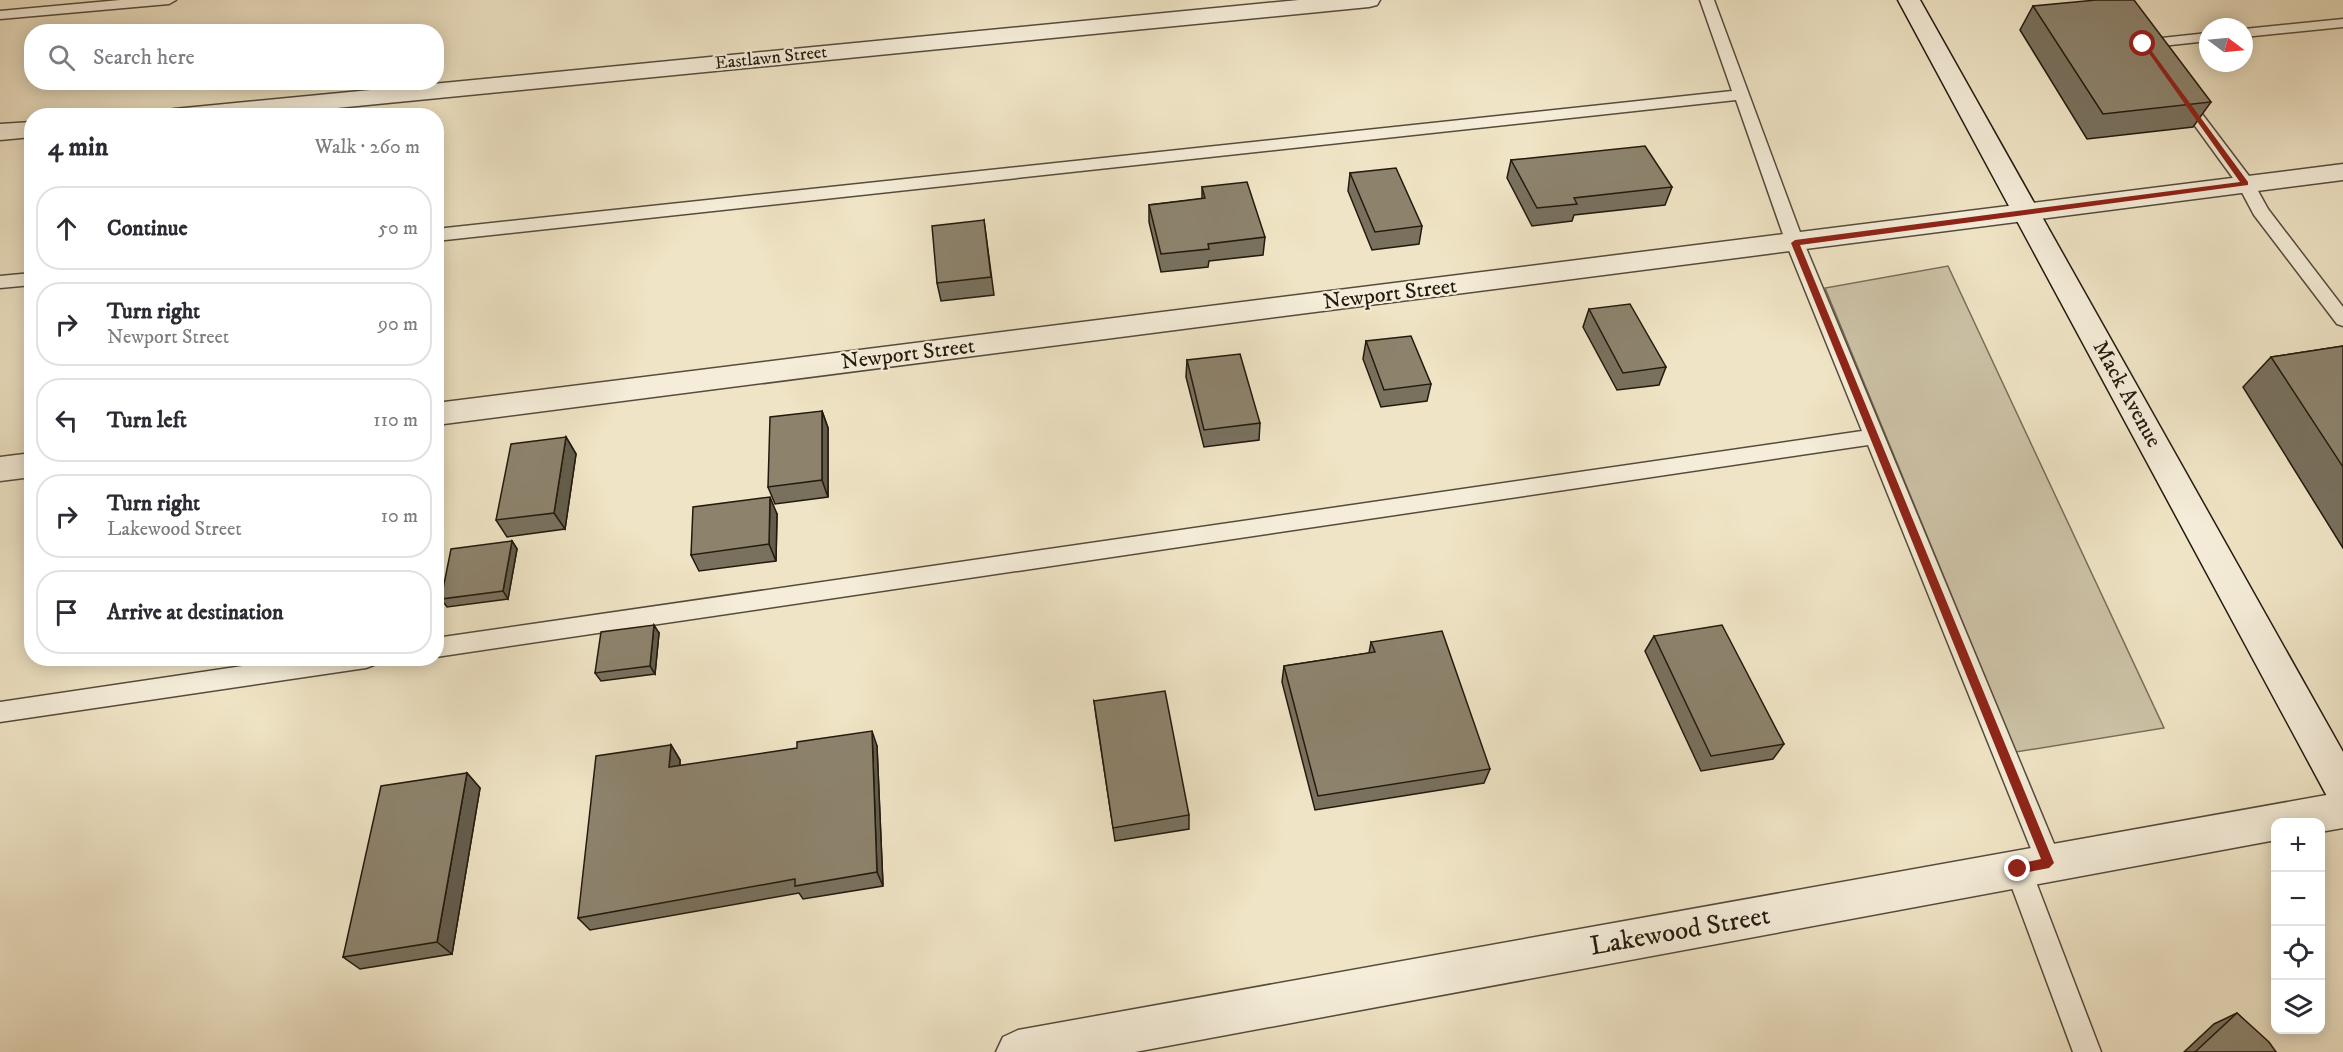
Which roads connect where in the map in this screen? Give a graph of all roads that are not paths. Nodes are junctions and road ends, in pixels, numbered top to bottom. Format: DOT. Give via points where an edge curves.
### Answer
graph roads {
  1 [pos="169,0"];
  2 [pos="1369,0"];
  3 [pos="1707,0"];
  4 [pos="1909,0"];
  5 [pos="0,15"];
  6 [pos="2343,23"];
  7 [pos="2253,32"];
  8 [pos="2199,37"];
  9 [pos="2157,62"];
  10 [pos="2170,81"];
  11 [pos="442,90"];
  12 [pos="444,90"];
  13 [pos="1742,95"];
  14 [pos="256,108"];
  15 [pos="24,130"];
  16 [pos="0,132"];
  17 [pos="2343,172"];
  18 [pos="2246,184"];
  19 [pos="2027,212"];
  20 [pos="444,234"];
  21 [pos="1795,243"];
  22 [pos="24,280"];
  23 [pos="0,282"];
  24 [pos="2343,320"];
  25 [pos="444,413"];
  26 [pos="1875,436"];
  27 [pos="24,466"];
  28 [pos="0,469"];
  29 [pos="444,647"];
  30 [pos="312,666"];
  31 [pos="0,712"];
  32 [pos="2343,788"];
  33 [pos="2343,810"];
  34 [pos="2033,866"];
  35 [pos="1018,1052"];
  36 [pos="2087,1052"];
  1 -- 5 [label="lane"];
  2 -- 12 [label="street, Eastlawn Street"];
  3 -- 13 [label="lane"];
  4 -- 19 [label="street, Mack Avenue"];
  6 -- 7 [label="lane"];
  8 -- 9 [label="lane" via="2140,39"];
  10 -- 18 [label="lane"];
  11 -- 14 [label="street, Eastlawn Street"];
  13 -- 20 [label="lane"];
  13 -- 21 [label="lane"];
  15 -- 16 [label="street"];
  17 -- 18 [label="street, Newport Street"];
  18 -- 19 [label="street, Newport Street"];
  18 -- 24 [label="lane" via="2260,211"];
  19 -- 21 [label="street, Newport Street"];
  19 -- 32 [label="street, Mack Avenue"];
  21 -- 25 [label="street, Newport Street"];
  21 -- 26 [label="lane"];
  22 -- 23 [label="lane"];
  26 -- 29 [label="lane"];
  26 -- 34 [label="lane"];
  27 -- 28 [label="street"];
  30 -- 31 [label="lane"];
  33 -- 34 [label="street, Lakewood Street"];
  34 -- 35 [label="street, Lakewood Street"];
  34 -- 36 [label="lane"];
}
